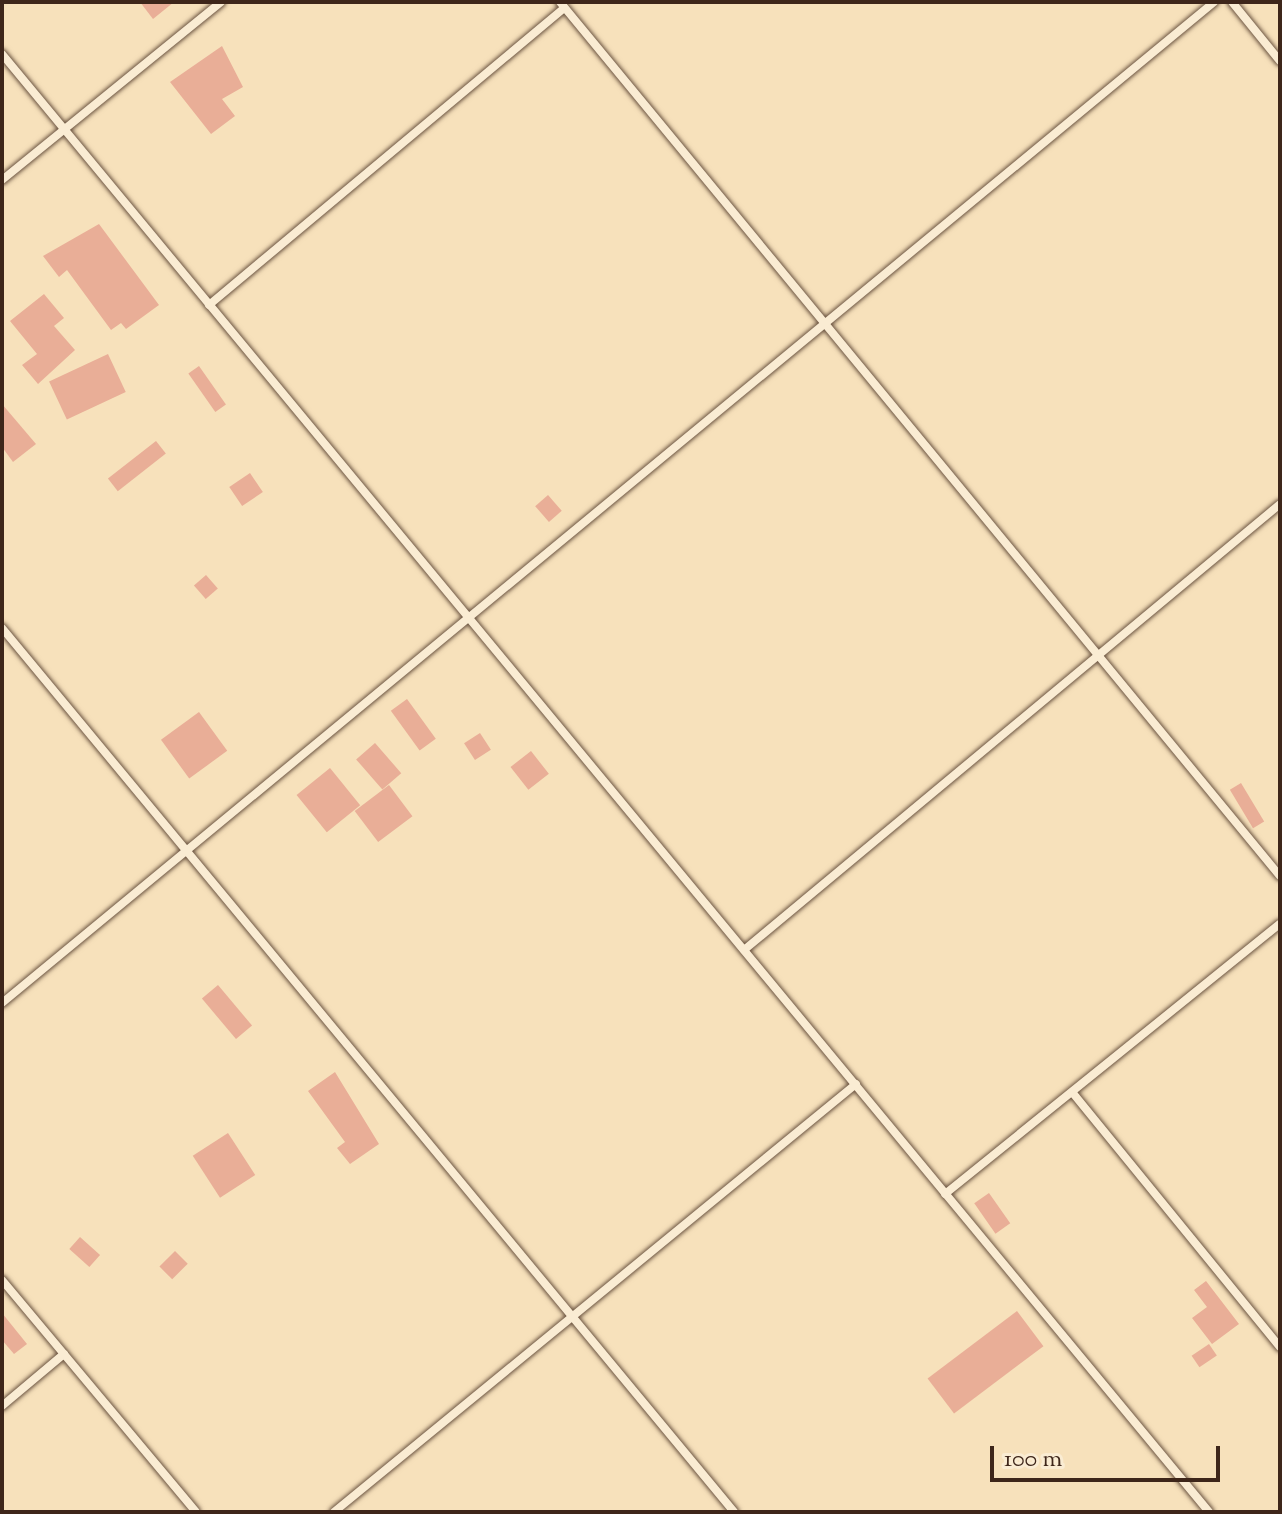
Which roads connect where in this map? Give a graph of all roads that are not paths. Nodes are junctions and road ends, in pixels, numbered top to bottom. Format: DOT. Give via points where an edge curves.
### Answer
graph roads {
  1 [pos="221,2"];
  2 [pos="1214,2"];
  3 [pos="1232,2"];
  4 [pos="562,5"];
  5 [pos="2,54"];
  6 [pos="1280,61"];
  7 [pos="64,130"];
  8 [pos="2,180"];
  9 [pos="209,305"];
  10 [pos="824,325"];
  11 [pos="1280,504"];
  12 [pos="468,618"];
  13 [pos="2,628"];
  14 [pos="1097,655"];
  15 [pos="184,853"];
  16 [pos="1280,876"];
  17 [pos="1280,924"];
  18 [pos="744,950"];
  19 [pos="2,1003"];
  20 [pos="856,1084"];
  21 [pos="1072,1092"];
  22 [pos="945,1194"];
  23 [pos="2,1280"];
  24 [pos="570,1315"];
  25 [pos="1280,1347"];
  26 [pos="64,1354"];
  27 [pos="2,1406"];
  28 [pos="196,1512"];
  29 [pos="334,1512"];
  30 [pos="734,1512"];
  31 [pos="1209,1512"];
  1 -- 7 [label="lane"];
  2 -- 10 [label="lane"];
  3 -- 6 [label="lane"];
  4 -- 9 [label="lane"];
  4 -- 10 [label="lane"];
  5 -- 7 [label="lane"];
  7 -- 8 [label="lane"];
  7 -- 9 [label="lane"];
  9 -- 12 [label="lane"];
  10 -- 12 [label="lane"];
  10 -- 14 [label="lane"];
  11 -- 14 [label="lane"];
  12 -- 15 [label="lane"];
  12 -- 18 [label="lane"];
  13 -- 15 [label="lane"];
  14 -- 16 [label="lane"];
  14 -- 18 [label="lane"];
  15 -- 19 [label="lane"];
  15 -- 24 [label="lane"];
  17 -- 21 [label="lane"];
  18 -- 20 [label="lane"];
  20 -- 22 [label="lane"];
  20 -- 24 [label="lane"];
  21 -- 22 [label="lane"];
  21 -- 25 [label="lane"];
  22 -- 31 [label="lane"];
  23 -- 26 [label="lane"];
  24 -- 29 [label="lane"];
  24 -- 30 [label="lane"];
  26 -- 27 [label="lane"];
  26 -- 28 [label="lane"];
}
